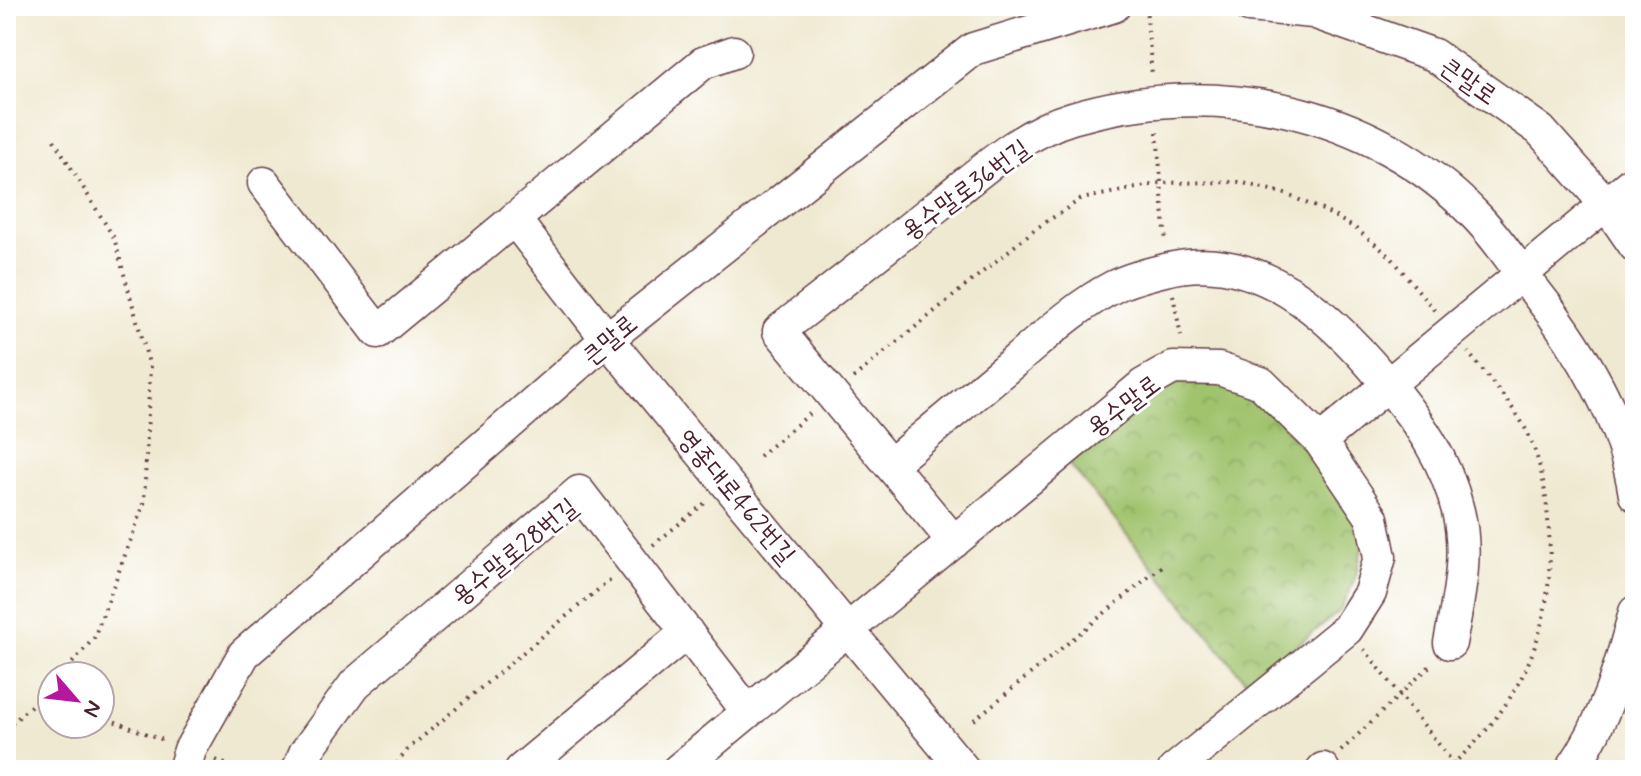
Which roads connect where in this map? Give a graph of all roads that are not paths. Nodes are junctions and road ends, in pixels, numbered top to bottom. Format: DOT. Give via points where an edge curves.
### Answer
graph roads {
  1 [pos="1114,6"];
  2 [pos="1249,6"];
  3 [pos="734,52"];
  4 [pos="1635,180"];
  5 [pos="264,183"];
  6 [pos="1606,204"];
  7 [pos="514,219"];
  8 [pos="1635,246"];
  9 [pos="1522,273"];
  10 [pos="607,339"];
  11 [pos="1388,384"];
  12 [pos="1320,441"];
  13 [pos="890,465"];
  14 [pos="1635,495"];
  15 [pos="954,542"];
  16 [pos="1635,612"];
  17 [pos="848,630"];
  18 [pos="687,632"];
  19 [pos="1450,643"];
  20 [pos="748,712"];
  21 [pos="184,770"];
  22 [pos="298,770"];
  23 [pos="521,770"];
  24 [pos="678,770"];
  25 [pos="964,770"];
  26 [pos="1174,770"];
  27 [pos="1571,770"];
  1 -- 10 [label="street, 큰말로" via="973,49"];
  2 -- 6 [label="street, 큰말로" via="1313,12 1434,55 1540,130"];
  3 -- 7 [label="street" via="703,63"];
  4 -- 6 [label="street"];
  5 -- 7 [label="street" via="378,332"];
  6 -- 8 [label="street, 큰말로"];
  6 -- 9 [label="street"];
  7 -- 10 [label="street, 영종대로462번길"];
  9 -- 11 [label="street"];
  9 -- 13 [label="street, 용수말로36번길" via="1475,215 1423,170 1365,135 1299,111 1220,100 1154,102 1070,118 1004,153 779,331"];
  9 -- 14 [label="street, 용수말로36번길" via="1564,327 1603,400"];
  10 -- 17 [label="street, 영종대로462번길"];
  10 -- 21 [label="street, 큰말로" via="244,654"];
  11 -- 12 [label="street"];
  11 -- 13 [label="street" via="1317,308 1275,283 1224,266 1168,268 1115,285 1070,315"];
  11 -- 19 [label="street" via="1427,435 1459,514 1463,565"];
  12 -- 15 [label="street, 용수말로" via="1261,383 1219,369 1173,368 1143,385"];
  12 -- 26 [label="street, 용수말로" via="1372,518 1380,557 1370,593 1347,629"];
  13 -- 15 [label="street, 용수말로36번길"];
  15 -- 17 [label="street, 용수말로"];
  16 -- 27 [label="street" via="1617,678 1592,739"];
  17 -- 20 [label="street, 용수말로"];
  17 -- 25 [label="street, 영종대로462번길"];
  18 -- 20 [label="street, 용수말로28번길"];
  18 -- 22 [label="street, 용수말로28번길" via="579,492 355,684"];
  18 -- 23 [label="street"];
  20 -- 24 [label="street, 용수말로"];
}
